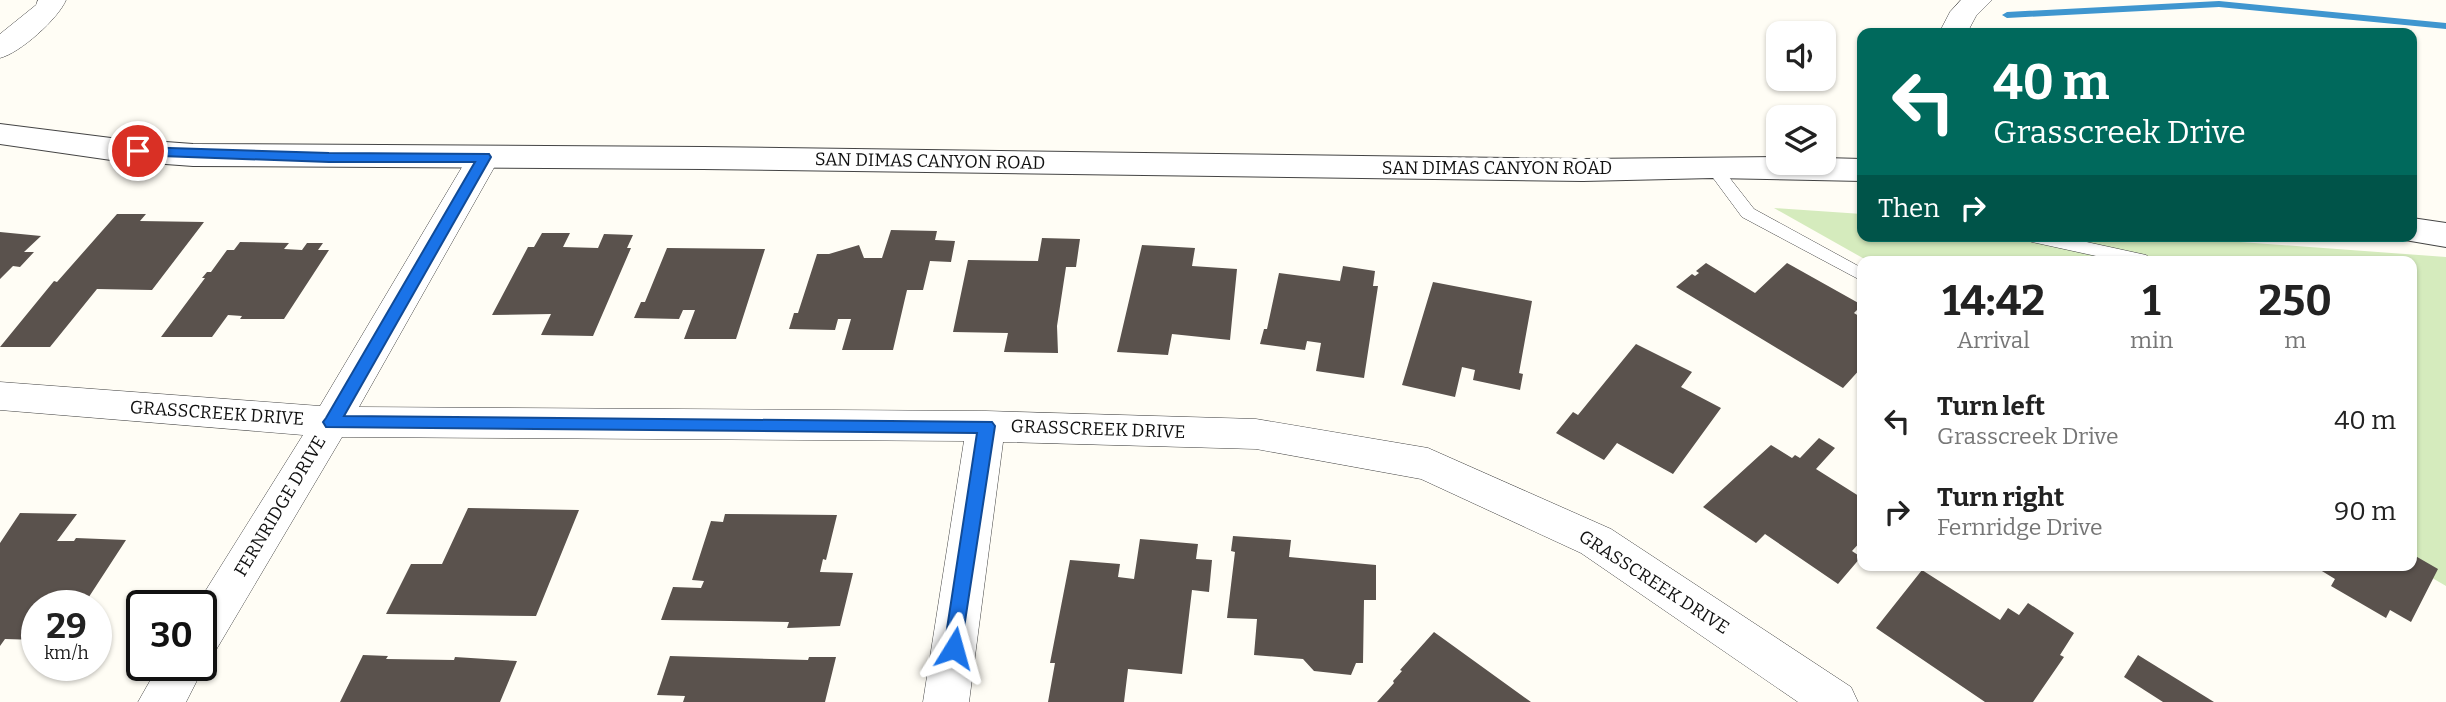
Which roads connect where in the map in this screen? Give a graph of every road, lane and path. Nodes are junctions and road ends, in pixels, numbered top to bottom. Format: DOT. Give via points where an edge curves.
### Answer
graph roads {
  1 [pos="52,0"];
  2 [pos="1978,0"];
  3 [pos="1955,28"];
  4 [pos="0,49"];
  5 [pos="0,134"];
  6 [pos="484,157"];
  7 [pos="1713,167"];
  8 [pos="1857,170"];
  9 [pos="2417,231"];
  10 [pos="2446,235"];
  11 [pos="2059,242"];
  12 [pos="2123,256"];
  13 [pos="1857,272"];
  14 [pos="0,397"];
  15 [pos="331,422"];
  16 [pos="986,426"];
  17 [pos="217,610"];
  18 [pos="173,681"];
  19 [pos="161,702"];
  20 [pos="946,702"];
  21 [pos="1835,702"];
  1 -- 4 [label="street" via="48,9"];
  2 -- 3 [label="street"];
  5 -- 6 [label="street, SAN DIMAS CANYON ROAD" via="193,155"];
  6 -- 7 [label="street, SAN DIMAS CANYON ROAD" via="1583,170"];
  6 -- 15 [label="street, FERNRIDGE DRIVE"];
  7 -- 8 [label="street, SAN DIMAS CANYON ROAD"];
  7 -- 13 [label="lane" via="1748,213"];
  9 -- 10 [label="street"];
  11 -- 12 [label="lane"];
  14 -- 15 [label="street, GRASSCREEK DRIVE"];
  15 -- 16 [label="street, GRASSCREEK DRIVE"];
  15 -- 17 [label="street, FERNRIDGE DRIVE"];
  16 -- 20 [label="street"];
  16 -- 21 [label="street, GRASSCREEK DRIVE" via="1256,434 1428,464 1596,541"];
  18 -- 19 [label="street"];
}
